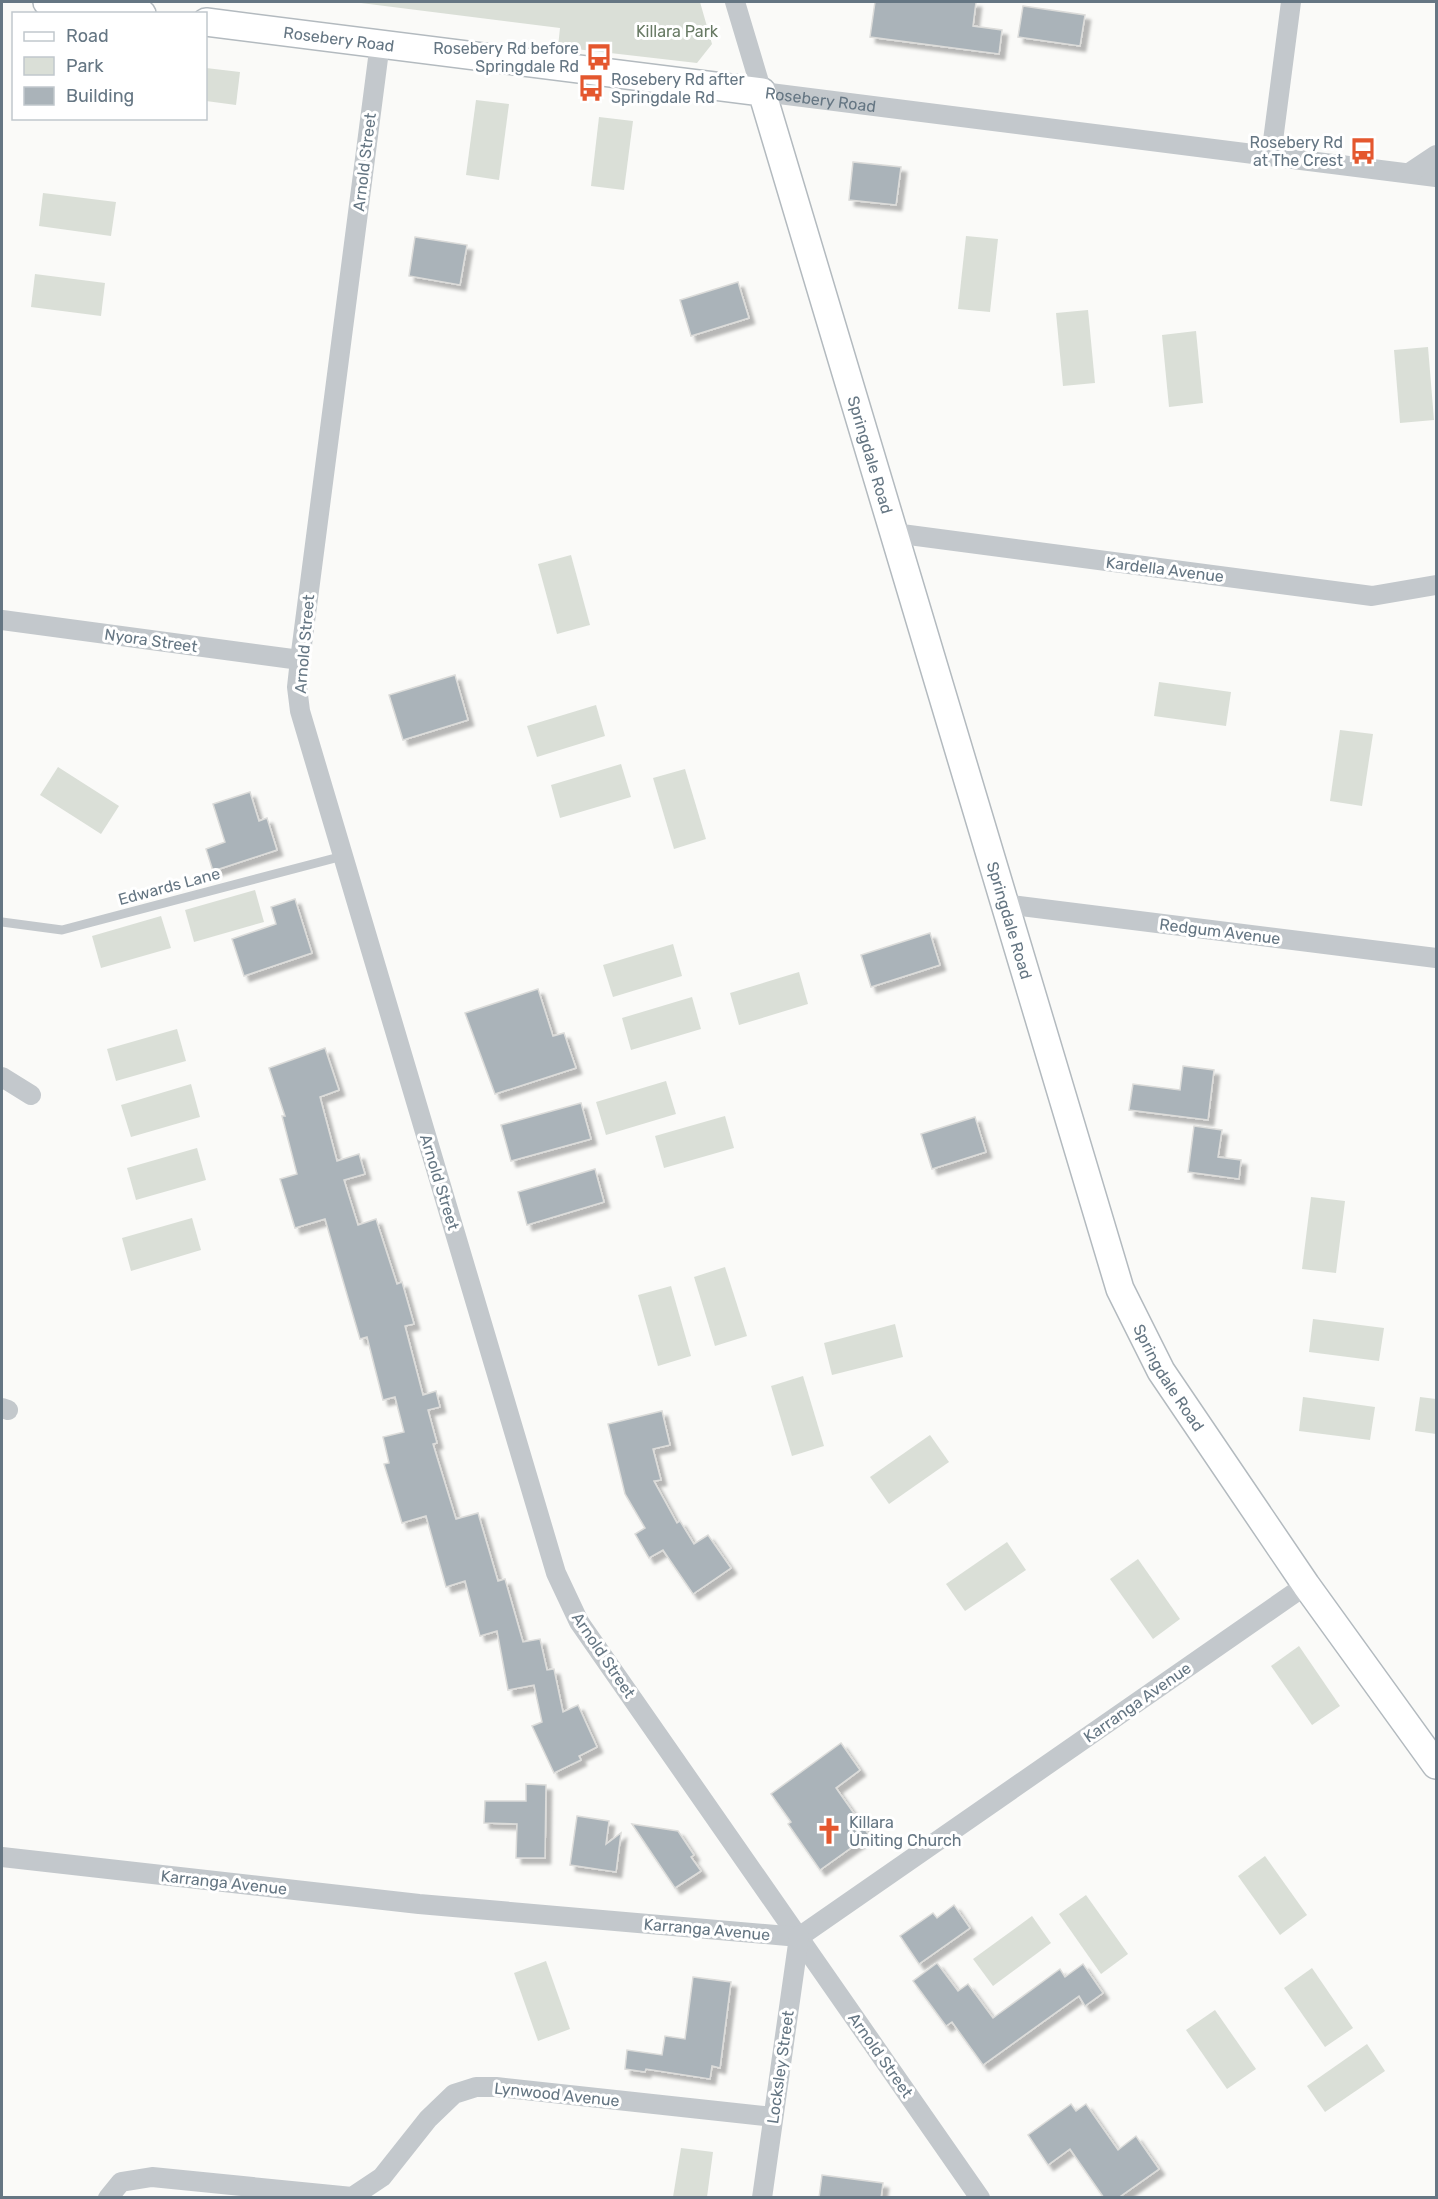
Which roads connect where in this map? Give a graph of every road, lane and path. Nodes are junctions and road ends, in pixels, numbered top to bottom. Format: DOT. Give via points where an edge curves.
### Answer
graph roads {
  1 [pos="47,2"];
  2 [pos="735,2"];
  3 [pos="1291,2"];
  4 [pos="126,12"];
  5 [pos="207,22"];
  6 [pos="380,43"];
  7 [pos="762,92"];
  8 [pos="1437,155"];
  9 [pos="1271,156"];
  10 [pos="1408,173"];
  11 [pos="1437,177"];
  12 [pos="894,533"];
  13 [pos="1437,585"];
  14 [pos="2,620"];
  15 [pos="300,660"];
  16 [pos="343,856"];
  17 [pos="1004,904"];
  18 [pos="2,922"];
  19 [pos="1437,958"];
  20 [pos="2,1077"];
  21 [pos="31,1095"];
  22 [pos="1306,1585"];
  23 [pos="1437,1765"];
  24 [pos="2,1857"];
  25 [pos="799,1937"];
  26 [pos="772,2117"];
  27 [pos="352,2197"];
  28 [pos="108,2198"];
  29 [pos="762,2198"];
  30 [pos="980,2198"];
  1 -- 4 [label="main road"];
  2 -- 7 [label="street, Springdale Road"];
  3 -- 9 [label="street"];
  5 -- 6 [label="main road, Rosebery Road"];
  6 -- 7 [label="main road, Rosebery Road"];
  6 -- 15 [label="street, Arnold Street"];
  7 -- 9 [label="street, Rosebery Road"];
  7 -- 12 [label="main road, Springdale Road"];
  8 -- 10 [label="street"];
  9 -- 10 [label="street, Rosebery Road"];
  10 -- 11 [label="street, Rosebery Road"];
  12 -- 13 [label="street, Kardella Avenue" via="1372,596"];
  12 -- 17 [label="main road, Springdale Road"];
  14 -- 15 [label="street, Nyora Street"];
  15 -- 16 [label="street, Arnold Street" via="300,711"];
  16 -- 18 [label="lane, Edwards Lane" via="62,930"];
  16 -- 25 [label="street, Arnold Street" via="556,1573 579,1622"];
  17 -- 19 [label="street, Redgum Avenue"];
  17 -- 22 [label="main road, Springdale Road" via="1120,1289 1161,1371"];
  20 -- 21 [label="street"];
  22 -- 23 [label="main road, Springdale Road"];
  22 -- 25 [label="street, Karranga Avenue"];
  24 -- 25 [label="street, Karranga Avenue" via="419,1904"];
  25 -- 26 [label="street, Locksley Street"];
  25 -- 30 [label="street, Arnold Street"];
  26 -- 27 [label="street, Lynwood Avenue" via="476,2087 453,2094 382,2178"];
  26 -- 29 [label="street, Locksley Street"];
  27 -- 28 [label="street, Lynwood Avenue" via="152,2177 121,2182"];
}
